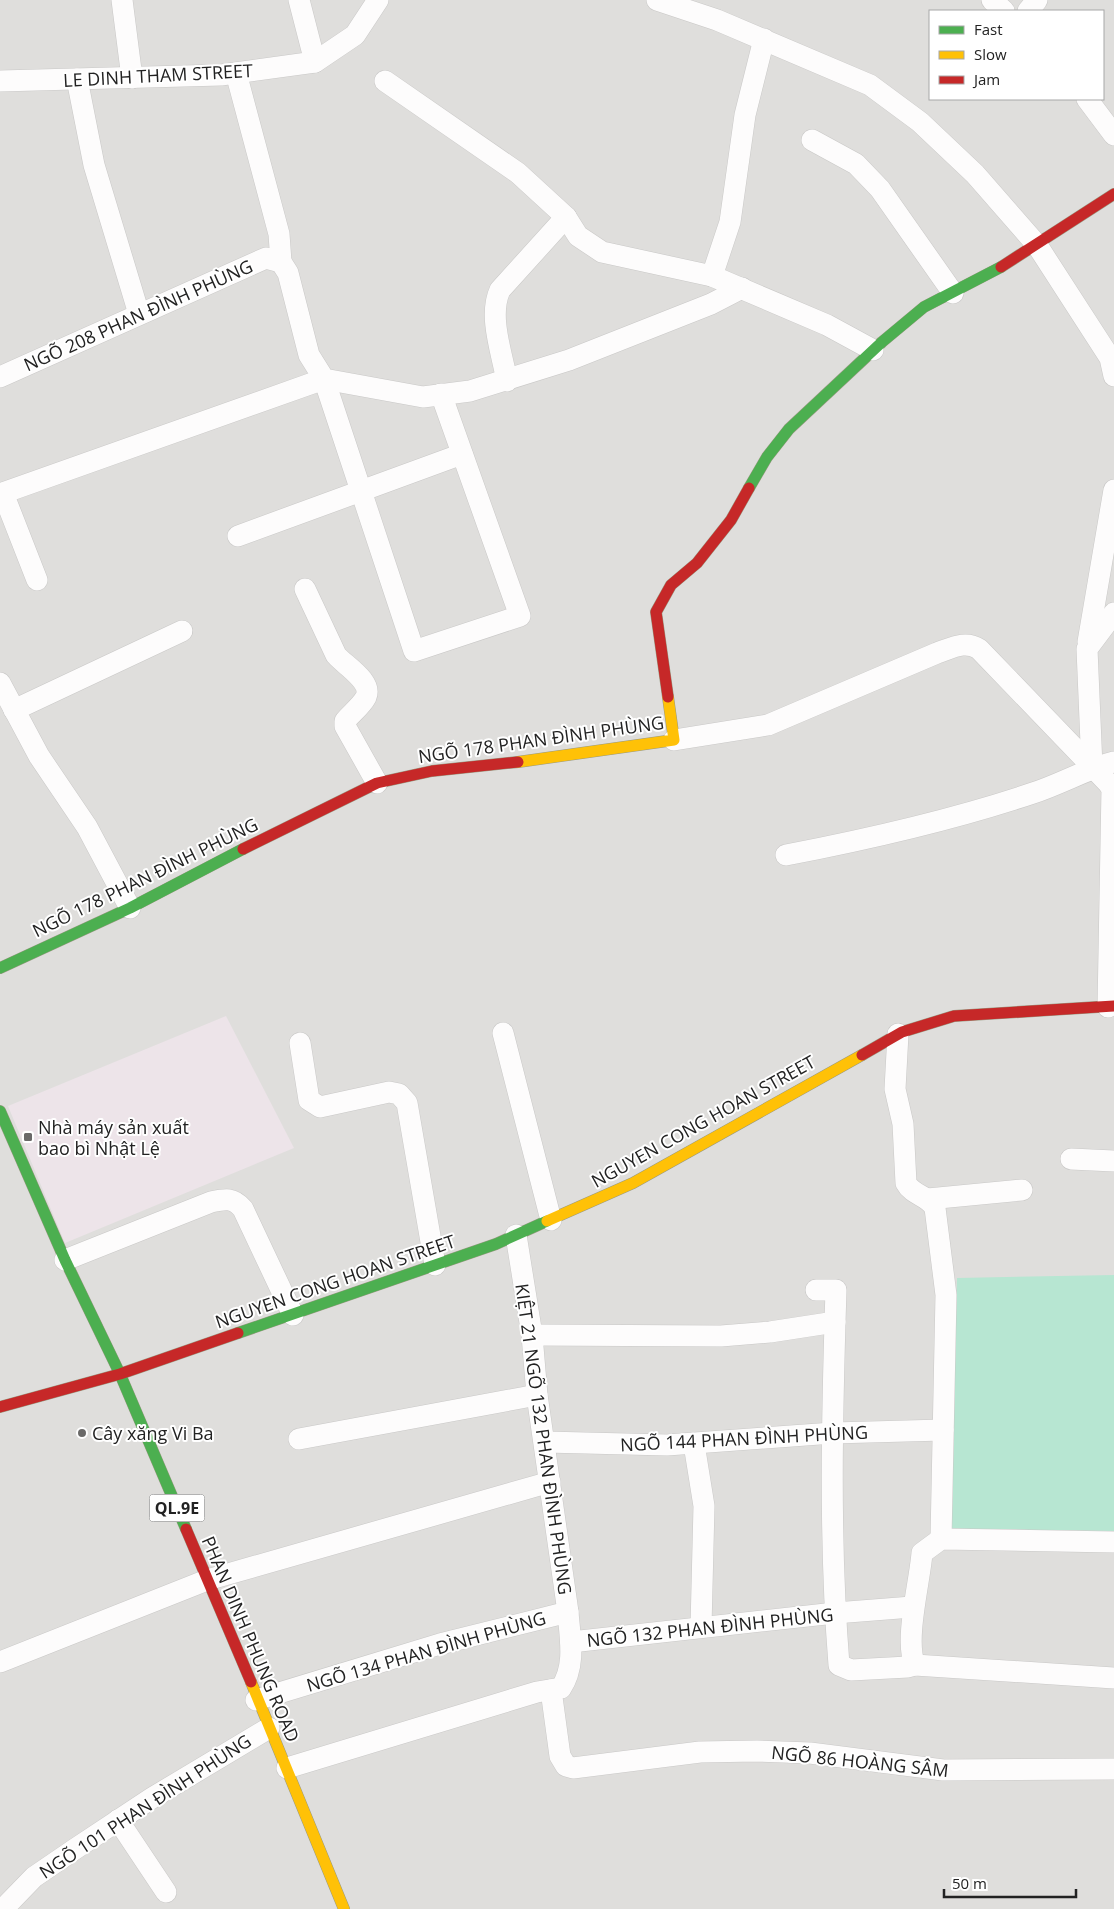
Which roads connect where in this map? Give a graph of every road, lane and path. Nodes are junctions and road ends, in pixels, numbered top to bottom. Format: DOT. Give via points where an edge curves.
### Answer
graph roads {
  1 [pos="122,0"];
  2 [pos="298,0"];
  3 [pos="378,0"];
  4 [pos="657,0"];
  5 [pos="992,0"];
  6 [pos="1037,0"];
  7 [pos="1003,10"];
  8 [pos="1029,10"];
  9 [pos="764,39"];
  10 [pos="315,62"];
  11 [pos="236,73"];
  12 [pos="132,78"];
  13 [pos="77,79"];
  14 [pos="0,80"];
  15 [pos="385,80"];
  16 [pos="1088,100"];
  17 [pos="1114,135"];
  18 [pos="812,140"];
  19 [pos="1114,194"];
  20 [pos="566,218"];
  21 [pos="1036,245"];
  22 [pos="280,262"];
  23 [pos="712,276"];
  24 [pos="742,288"];
  25 [pos="954,293"];
  26 [pos="139,314"];
  27 [pos="874,350"];
  28 [pos="1114,376"];
  29 [pos="0,377"];
  30 [pos="324,379"];
  31 [pos="507,381"];
  32 [pos="441,394"];
  33 [pos="462,454"];
  34 [pos="361,490"];
  35 [pos="1114,490"];
  36 [pos="2,493"];
  37 [pos="238,536"];
  38 [pos="37,580"];
  39 [pos="305,589"];
  40 [pos="1114,613"];
  41 [pos="182,631"];
  42 [pos="1087,650"];
  43 [pos="0,683"];
  44 [pos="14,710"];
  45 [pos="674,740"];
  46 [pos="1114,762"];
  47 [pos="1092,767"];
  48 [pos="377,783"];
  49 [pos="786,855"];
  50 [pos="130,908"];
  51 [pos="0,968"];
  52 [pos="1111,1007"];
  53 [pos="503,1034"];
  54 [pos="898,1034"];
  55 [pos="300,1043"];
  56 [pos="0,1111"];
  57 [pos="1071,1159"];
  58 [pos="1114,1161"];
  59 [pos="1022,1190"];
  60 [pos="928,1198"];
  61 [pos="551,1220"];
  62 [pos="516,1235"];
  63 [pos="65,1260"];
  64 [pos="435,1266"];
  65 [pos="816,1290"];
  66 [pos="293,1315"];
  67 [pos="835,1322"];
  68 [pos="532,1335"];
  69 [pos="120,1374"];
  70 [pos="537,1395"];
  71 [pos="0,1406"];
  72 [pos="943,1430"];
  73 [pos="833,1433"];
  74 [pos="299,1438"];
  75 [pos="545,1442"];
  76 [pos="694,1444"];
  77 [pos="550,1482"];
  78 [pos="941,1539"];
  79 [pos="1114,1542"];
  80 [pos="207,1580"];
  81 [pos="912,1607"];
  82 [pos="568,1612"];
  83 [pos="835,1613"];
  84 [pos="701,1627"];
  85 [pos="571,1642"];
  86 [pos="0,1662"];
  87 [pos="915,1665"];
  88 [pos="1114,1678"];
  89 [pos="551,1690"];
  90 [pos="256,1700"];
  91 [pos="269,1728"];
  92 [pos="287,1768"];
  93 [pos="1114,1769"];
  94 [pos="118,1820"];
  95 [pos="166,1892"];
  96 [pos="3,1909"];
  97 [pos="344,1909"];
  1 -- 12 [label="street"];
  2 -- 10 [label="street"];
  3 -- 10 [label="street, LE DINH THAM STREET" via="355,35"];
  4 -- 9 [label="street"];
  5 -- 7 [label="street"];
  6 -- 8 [label="street"];
  9 -- 21 [label="street" via="870,85 920,122 975,174"];
  9 -- 23 [label="street" via="745,115 730,222"];
  10 -- 11 [label="street, LE DINH THAM STREET"];
  11 -- 12 [label="street, LE DINH THAM STREET"];
  11 -- 22 [label="street" via="280,234"];
  12 -- 13 [label="street, LE DINH THAM STREET"];
  13 -- 14 [label="street, LE DINH THAM STREET"];
  13 -- 26 [label="street" via="94,165"];
  15 -- 20 [label="street" via="518,172"];
  16 -- 17 [label="street"];
  18 -- 25 [label="street" via="856,164 874,183"];
  19 -- 21 [label="main road, NGÕ 178 PHAN ĐÌNH PHÙNG"];
  20 -- 23 [label="street" via="578,236 602,252"];
  20 -- 31 [label="street" via="500,290 496,300 495,312"];
  21 -- 25 [label="main road, NGÕ 178 PHAN ĐÌNH PHÙNG"];
  21 -- 28 [label="street" via="1110,358"];
  22 -- 26 [label="street, NGÕ 208 PHAN ĐÌNH PHÙNG" via="266,258"];
  22 -- 30 [label="street" via="288,273 309,355"];
  23 -- 24 [label="street"];
  24 -- 27 [label="street" via="827,325"];
  24 -- 31 [label="street" via="711,304"];
  25 -- 27 [label="main road, NGÕ 178 PHAN ĐÌNH PHÙNG" via="924,308"];
  26 -- 29 [label="street, NGÕ 208 PHAN ĐÌNH PHÙNG"];
  27 -- 45 [label="main road, NGÕ 178 PHAN ĐÌNH PHÙNG" via="789,428 767,457 732,520 661,600 656,612"];
  30 -- 32 [label="street" via="423,397"];
  30 -- 34 [label="street"];
  30 -- 36 [label="street"];
  31 -- 32 [label="street" via="470,391"];
  32 -- 33 [label="street"];
  33 -- 34 [label="street"];
  33 -- 34 [label="street" via="520,616 414,651"];
  34 -- 37 [label="street"];
  35 -- 42 [label="street"];
  36 -- 38 [label="street"];
  39 -- 48 [label="street" via="336,655 361,677 367,692 345,721 345,726"];
  40 -- 42 [label="street"];
  41 -- 44 [label="street"];
  42 -- 47 [label="street"];
  43 -- 44 [label="street"];
  44 -- 50 [label="street" via="87,826"];
  45 -- 47 [label="street" via="768,725 937,653 961,644 971,644"];
  45 -- 48 [label="main road, NGÕ 178 PHAN ĐÌNH PHÙNG" via="432,771"];
  46 -- 47 [label="street"];
  47 -- 49 [label="street" via="1032,793 864,840"];
  47 -- 52 [label="street" via="1108,783 1113,797"];
  48 -- 50 [label="main road, NGÕ 178 PHAN ĐÌNH PHÙNG" via="306,816"];
  50 -- 51 [label="main road, NGÕ 178 PHAN ĐÌNH PHÙNG"];
  52 -- 54 [label="main road, NGUYEN CONG HOAN STREET" via="954,1016"];
  53 -- 61 [label="street"];
  54 -- 60 [label="street" via="895,1089 903,1124 906,1183 914,1193"];
  54 -- 61 [label="main road, NGUYEN CONG HOAN STREET" via="633,1183"];
  55 -- 64 [label="street" via="307,1093 314,1104 320,1107 389,1092 399,1094 407,1103"];
  56 -- 63 [label="main road, PHAN DINH PHUNG ROAD / QL.9E"];
  57 -- 58 [label="street"];
  59 -- 60 [label="street"];
  60 -- 72 [label="street" via="936,1208 946,1295"];
  61 -- 62 [label="main road, NGUYEN CONG HOAN STREET"];
  62 -- 64 [label="main road, NGUYEN CONG HOAN STREET"];
  62 -- 68 [label="street, KIỆT 21 NGÕ 132 PHAN ĐÌNH PHÙNG"];
  63 -- 66 [label="street" via="226,1198 236,1201 243,1209"];
  63 -- 69 [label="main road, PHAN DINH PHUNG ROAD / QL.9E"];
  64 -- 66 [label="main road, NGUYEN CONG HOAN STREET"];
  65 -- 67 [label="street" via="836,1290"];
  66 -- 69 [label="main road, NGUYEN CONG HOAN STREET"];
  67 -- 68 [label="street" via="721,1336"];
  67 -- 73 [label="street"];
  68 -- 70 [label="street, KIỆT 21 NGÕ 132 PHAN ĐÌNH PHÙNG"];
  69 -- 71 [label="main road, NGUYEN CONG HOAN STREET"];
  69 -- 80 [label="main road, PHAN DINH PHUNG ROAD / QL.9E"];
  70 -- 74 [label="street"];
  70 -- 75 [label="street, KIỆT 21 NGÕ 132 PHAN ĐÌNH PHÙNG"];
  72 -- 73 [label="street, NGÕ 144 PHAN ĐÌNH PHÙNG"];
  72 -- 78 [label="street"];
  73 -- 76 [label="street, NGÕ 144 PHAN ĐÌNH PHÙNG"];
  73 -- 83 [label="street"];
  75 -- 76 [label="street, NGÕ 144 PHAN ĐÌNH PHÙNG"];
  75 -- 77 [label="street, KIỆT 21 NGÕ 132 PHAN ĐÌNH PHÙNG"];
  76 -- 84 [label="street" via="704,1506"];
  77 -- 80 [label="street"];
  77 -- 82 [label="street, KIỆT 21 NGÕ 132 PHAN ĐÌNH PHÙNG"];
  78 -- 79 [label="street"];
  78 -- 81 [label="street" via="922,1553 918,1594"];
  80 -- 86 [label="street"];
  80 -- 90 [label="main road, PHAN DINH PHUNG ROAD / QL.9E"];
  81 -- 83 [label="street, NGÕ 132 PHAN ĐÌNH PHÙNG"];
  81 -- 87 [label="street"];
  82 -- 85 [label="street, KIỆT 21 NGÕ 132 PHAN ĐÌNH PHÙNG"];
  82 -- 90 [label="street, NGÕ 134 PHAN ĐÌNH PHÙNG" via="440,1644"];
  83 -- 84 [label="street, NGÕ 132 PHAN ĐÌNH PHÙNG"];
  83 -- 87 [label="street" via="841,1668 908,1668"];
  84 -- 85 [label="street, NGÕ 132 PHAN ĐÌNH PHÙNG"];
  85 -- 89 [label="street, NGÕ 132 PHAN ĐÌNH PHÙNG" via="568,1678 561,1688"];
  87 -- 88 [label="street"];
  89 -- 92 [label="street, NGÕ 132 PHAN ĐÌNH PHÙNG"];
  89 -- 93 [label="street, NGÕ 86 HOÀNG SÂM" via="560,1756 566,1766 573,1768 700,1752 757,1751 829,1755 942,1770"];
  90 -- 91 [label="main road, PHAN DINH PHUNG ROAD / QL.9E"];
  91 -- 92 [label="main road, PHAN DINH PHUNG ROAD / QL.9E"];
  91 -- 94 [label="street, NGÕ 101 PHAN ĐÌNH PHÙNG"];
  92 -- 97 [label="main road, PHAN DINH PHUNG ROAD / QL.9E"];
  94 -- 95 [label="street"];
  94 -- 96 [label="street, NGÕ 101 PHAN ĐÌNH PHÙNG" via="34,1877"];
}
